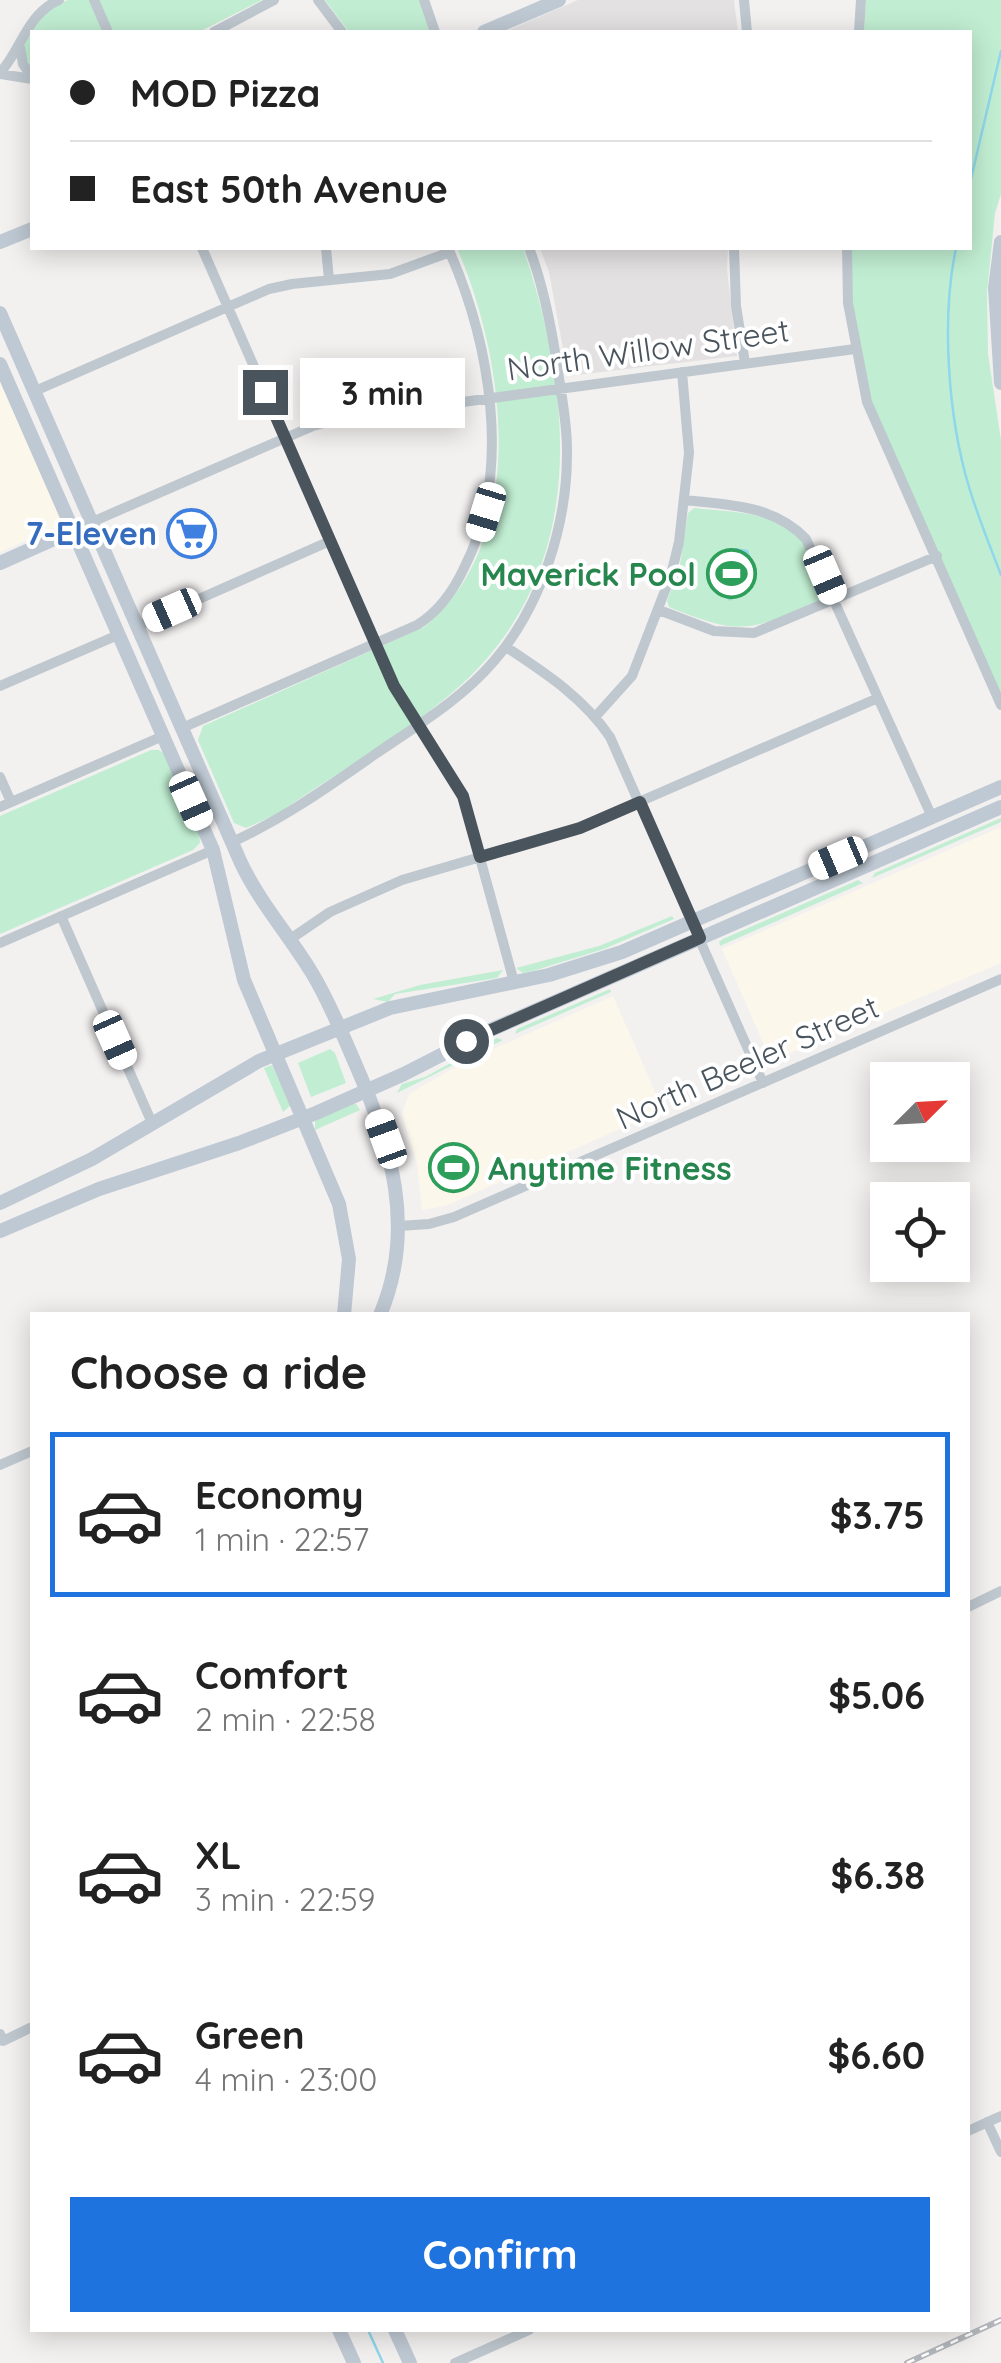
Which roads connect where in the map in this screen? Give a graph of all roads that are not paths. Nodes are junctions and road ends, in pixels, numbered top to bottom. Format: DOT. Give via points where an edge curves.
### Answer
graph roads {
  1 [pos="59,0"];
  2 [pos="94,0"];
  3 [pos="274,0"];
  4 [pos="318,0"];
  5 [pos="424,0"];
  6 [pos="560,0"];
  7 [pos="744,0"];
  8 [pos="861,0"];
  9 [pos="107,30"];
  10 [pos="218,30"];
  11 [pos="340,30"];
  12 [pos="434,30"];
  13 [pos="489,30"];
  14 [pos="746,30"];
  15 [pos="859,30"];
  16 [pos="21,40"];
  17 [pos="0,74"];
  18 [pos="30,75"];
  19 [pos="30,78"];
  20 [pos="30,230"];
  21 [pos="0,242"];
  22 [pos="1001,242"];
  23 [pos="203,250"];
  24 [pos="326,250"];
  25 [pos="449,250"];
  26 [pos="531,250"];
  27 [pos="734,250"];
  28 [pos="847,250"];
  29 [pos="329,280"];
  30 [pos="228,306"];
  31 [pos="0,313"];
  32 [pos="855,349"];
  33 [pos="745,363"];
  34 [pos="0,364"];
  35 [pos="682,372"];
  36 [pos="1001,383"];
  37 [pos="4,384"];
  38 [pos="560,389"];
  39 [pos="34,391"];
  40 [pos="488,399"];
  41 [pos="285,438"];
  42 [pos="685,500"];
  43 [pos="92,522"];
  44 [pos="72,531"];
  45 [pos="330,541"];
  46 [pos="936,556"];
  47 [pos="0,563"];
  48 [pos="836,600"];
  49 [pos="659,610"];
  50 [pos="138,626"];
  51 [pos="118,635"];
  52 [pos="375,644"];
  53 [pos="506,646"];
  54 [pos="0,686"];
  55 [pos="878,698"];
  56 [pos="1001,704"];
  57 [pos="596,716"];
  58 [pos="418,724"];
  59 [pos="182,728"];
  60 [pos="163,736"];
  61 [pos="0,778"];
  62 [pos="1001,787"];
  63 [pos="640,802"];
  64 [pos="5,804"];
  65 [pos="1001,807"];
  66 [pos="932,818"];
  67 [pos="232,842"];
  68 [pos="213,850"];
  69 [pos="480,857"];
  70 [pos="61,916"];
  71 [pos="693,922"];
  72 [pos="700,938"];
  73 [pos="289,940"];
  74 [pos="0,943"];
  75 [pos="1001,979"];
  76 [pos="514,982"];
  77 [pos="340,1028"];
  78 [pos="276,1055"];
  79 [pos="763,1083"];
  80 [pos="367,1091"];
  81 [pos="304,1118"];
  82 [pos="152,1124"];
  83 [pos="0,1203"];
  84 [pos="399,1226"];
  85 [pos="0,1231"];
  86 [pos="344,1312"];
  87 [pos="381,1312"];
  88 [pos="30,1452"];
  89 [pos="0,1466"];
  90 [pos="1001,1592"];
  91 [pos="970,1605"];
  92 [pos="30,2029"];
  93 [pos="1,2037"];
  94 [pos="1001,2116"];
  95 [pos="987,2122"];
  96 [pos="970,2130"];
  97 [pos="1001,2152"];
  98 [pos="340,2332"];
  99 [pos="396,2332"];
  100 [pos="525,2332"];
  101 [pos="354,2363"];
  102 [pos="410,2363"];
  103 [pos="455,2363"];
  1 -- 16 [label="street" via="37,14"];
  2 -- 9 [label="street"];
  3 -- 10 [label="street"];
  4 -- 11 [label="street"];
  5 -- 12 [label="street"];
  6 -- 13 [label="main road"];
  7 -- 14 [label="street"];
  8 -- 15 [label="street"];
  16 -- 17 [label="street"];
  16 -- 18 [label="street"];
  17 -- 19 [label="street"];
  20 -- 21 [label="main road"];
  22 -- 36 [label="main road" via="995,288"];
  23 -- 30 [label="street"];
  24 -- 29 [label="street"];
  25 -- 29 [label="street" via="399,273"];
  25 -- 40 [label="street" via="474,316"];
  26 -- 38 [label="street"];
  27 -- 33 [label="street"];
  28 -- 32 [label="street"];
  29 -- 30 [label="street" via="277,287"];
  30 -- 39 [label="street"];
  30 -- 41 [label="street"];
  31 -- 39 [label="main road"];
  32 -- 33 [label="street, North Willow Street"];
  32 -- 46 [label="street" via="867,402"];
  33 -- 35 [label="street, North Willow Street"];
  34 -- 37 [label="main road"];
  35 -- 38 [label="street, North Willow Street"];
  35 -- 42 [label="street" via="689,453"];
  37 -- 44 [label="main road"];
  38 -- 40 [label="street, North Willow Street"];
  38 -- 53 [label="street" via="566,481 551,556"];
  39 -- 43 [label="main road"];
  40 -- 41 [label="street, North Willow Street" via="337,418"];
  40 -- 52 [label="street" via="491,481 468,561 434,613"];
  41 -- 43 [label="street, North Willow Street"];
  41 -- 45 [label="street"];
  42 -- 48 [label="street" via="747,507 784,520 814,550"];
  42 -- 49 [label="street"];
  43 -- 44 [label="main road, North Willow Street"];
  43 -- 50 [label="main road"];
  44 -- 47 [label="main road, North Willow Street"];
  44 -- 51 [label="main road"];
  45 -- 50 [label="street"];
  45 -- 52 [label="street"];
  46 -- 48 [label="street"];
  46 -- 56 [label="street"];
  48 -- 49 [label="street" via="744,634 714,631"];
  48 -- 55 [label="street"];
  49 -- 57 [label="street" via="632,676"];
  50 -- 59 [label="main road"];
  51 -- 54 [label="street"];
  51 -- 60 [label="main road"];
  52 -- 58 [label="street"];
  52 -- 59 [label="street"];
  53 -- 57 [label="street"];
  53 -- 58 [label="street" via="471,685"];
  55 -- 63 [label="street"];
  55 -- 66 [label="street"];
  57 -- 63 [label="street"];
  58 -- 67 [label="street" via="284,816"];
  58 -- 69 [label="street" via="463,796"];
  59 -- 67 [label="main road"];
  60 -- 64 [label="street"];
  60 -- 68 [label="main road"];
  61 -- 64 [label="street"];
  62 -- 66 [label="main road"];
  63 -- 69 [label="street" via="580,828"];
  63 -- 71 [label="street"];
  65 -- 72 [label="main road"];
  66 -- 71 [label="main road"];
  67 -- 73 [label="main road"];
  68 -- 70 [label="street"];
  68 -- 78 [label="main road" via="240,968"];
  69 -- 73 [label="street" via="402,880 330,912"];
  69 -- 76 [label="street"];
  70 -- 74 [label="street"];
  70 -- 82 [label="street"];
  71 -- 72 [label="street"];
  71 -- 76 [label="main road" via="593,962"];
  72 -- 79 [label="street"];
  72 -- 80 [label="main road"];
  73 -- 77 [label="main road"];
  75 -- 79 [label="street, North Beeler Street"];
  76 -- 77 [label="main road" via="408,1003"];
  77 -- 78 [label="main road"];
  77 -- 80 [label="main road"];
  78 -- 81 [label="main road"];
  78 -- 82 [label="main road"];
  79 -- 84 [label="street, North Beeler Street" via="454,1218"];
  80 -- 81 [label="main road"];
  80 -- 84 [label="main road" via="394,1168"];
  81 -- 85 [label="main road" via="98,1189"];
  81 -- 86 [label="main road" via="343,1217 349,1259"];
  82 -- 83 [label="main road"];
  84 -- 87 [label="main road"];
  88 -- 89 [label="street"];
  90 -- 91 [label="street"];
  92 -- 93 [label="street"];
  94 -- 95 [label="street"];
  95 -- 96 [label="street"];
  95 -- 97 [label="street"];
  98 -- 101 [label="main road"];
  99 -- 102 [label="main road"];
  100 -- 103 [label="street"];
}
